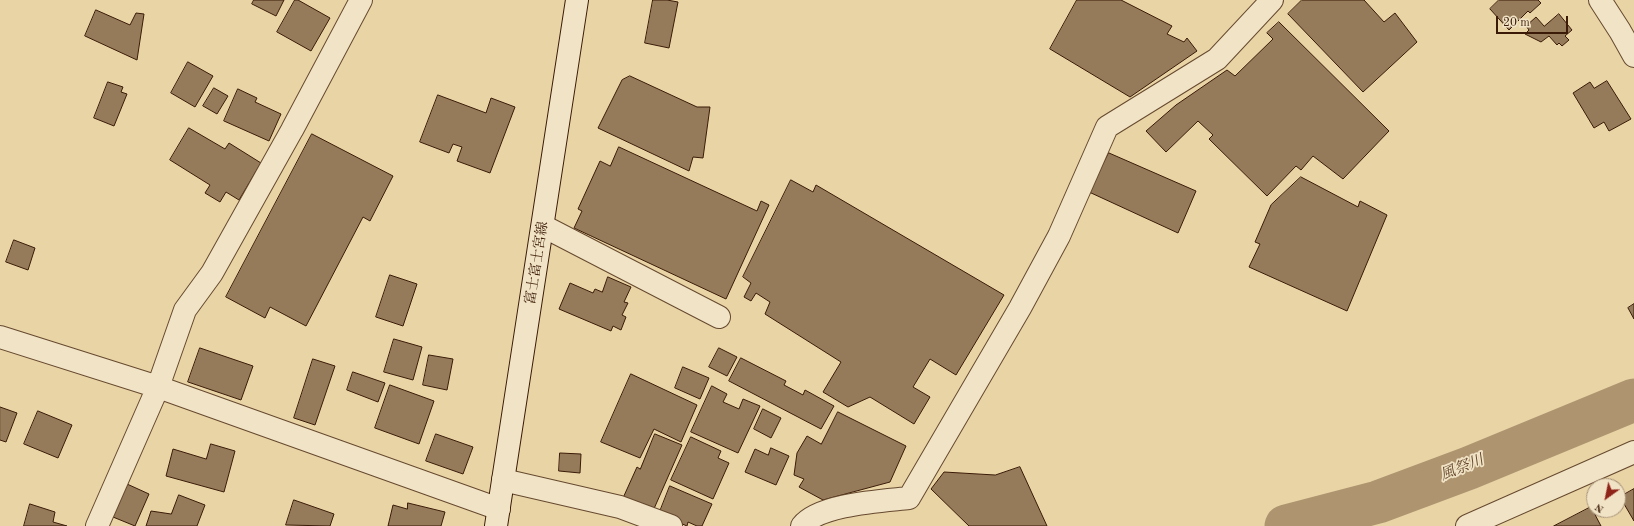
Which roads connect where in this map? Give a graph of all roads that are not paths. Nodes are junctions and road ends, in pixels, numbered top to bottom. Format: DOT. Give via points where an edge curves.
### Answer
graph roads {
  1 [pos="360,0"];
  2 [pos="577,0"];
  3 [pos="1272,0"];
  4 [pos="1606,2"];
  5 [pos="1634,56"];
  6 [pos="542,226"];
  7 [pos="719,317"];
  8 [pos="0,337"];
  9 [pos="158,387"];
  10 [pos="1634,452"];
  11 [pos="503,480"];
  12 [pos="498,517"];
  13 [pos="97,526"];
  14 [pos="671,526"];
  15 [pos="802,526"];
  16 [pos="1466,526"];
  1 -- 9 [label="street" via="292,130 212,273 185,310"];
  2 -- 6 [label="street, 富士富士宮線"];
  3 -- 15 [label="street" via="1217,59 1107,127 1059,236 909,498 868,502 820,512"];
  4 -- 5 [label="street"];
  6 -- 7 [label="street"];
  6 -- 11 [label="street, 富士富士宮線"];
  8 -- 9 [label="street"];
  9 -- 12 [label="street"];
  9 -- 13 [label="street"];
  10 -- 16 [label="street"];
  11 -- 12 [label="street, 富士富士宮線"];
  11 -- 14 [label="street" via="620,507"];
}
